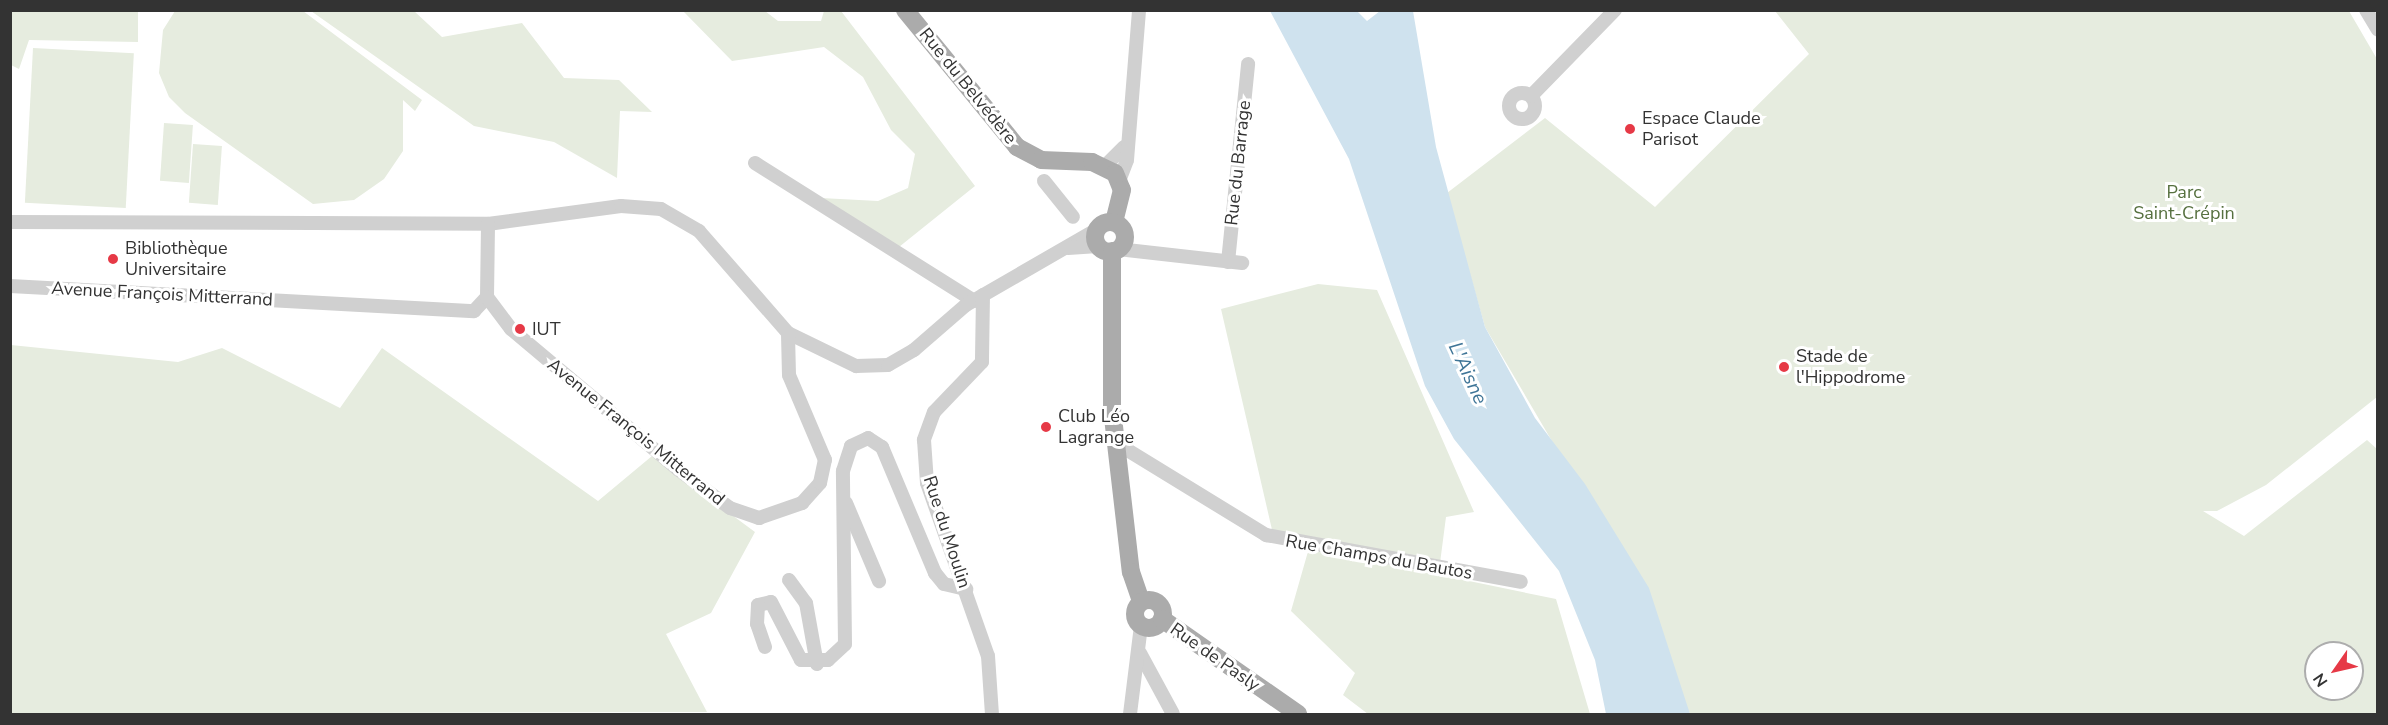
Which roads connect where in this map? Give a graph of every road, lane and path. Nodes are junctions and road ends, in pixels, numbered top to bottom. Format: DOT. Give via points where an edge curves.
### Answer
graph roads {
  1 [pos="905,10"];
  2 [pos="1139,10"];
  3 [pos="1615,10"];
  4 [pos="2366,10"];
  5 [pos="2378,30"];
  6 [pos="1248,64"];
  7 [pos="1531,96"];
  8 [pos="1124,147"];
  9 [pos="755,164"];
  10 [pos="1105,166"];
  11 [pos="1044,181"];
  12 [pos="1119,181"];
  13 [pos="1072,217"];
  14 [pos="10,222"];
  15 [pos="1114,222"];
  16 [pos="488,224"];
  17 [pos="1106,244"];
  18 [pos="10,286"];
  19 [pos="487,297"];
  20 [pos="978,298"];
  21 [pos="788,333"];
  22 [pos="1116,449"];
  23 [pos="843,495"];
  24 [pos="789,580"];
  25 [pos="879,582"];
  26 [pos="1521,582"];
  27 [pos="966,589"];
  28 [pos="1141,602"];
  29 [pos="1162,619"];
  30 [pos="1141,626"];
  31 [pos="765,647"];
  32 [pos="1140,653"];
  33 [pos="817,664"];
  34 [pos="992,714"];
  35 [pos="1130,714"];
  36 [pos="1173,714"];
  37 [pos="1298,714"];
  1 -- 10 [label="main road, Rue du Belvédère" via="1017,147 1041,160"];
  2 -- 8 [label="street"];
  3 -- 7 [label="street"];
  4 -- 5 [label="street"];
  6 -- 17 [label="street, Rue du Barrage" via="1235,262"];
  8 -- 10 [label="street"];
  8 -- 12 [label="street" via="1126,160"];
  9 -- 20 [label="street"];
  10 -- 12 [label="main road"];
  11 -- 13 [label="street"];
  12 -- 15 [label="main road"];
  14 -- 16 [label="street"];
  15 -- 17 [label="main road"];
  15 -- 17 [label="main road" via="1125,235"];
  16 -- 19 [label="street"];
  16 -- 21 [label="street" via="621,206 661,209 699,231"];
  17 -- 20 [label="street" via="1068,248"];
  17 -- 22 [label="main road"];
  18 -- 19 [label="street, Avenue François Mitterrand" via="474,311"];
  19 -- 21 [label="street, Avenue François Mitterrand" via="511,329 678,470 730,508 759,518 802,503 820,483 825,460 789,375"];
  20 -- 21 [label="street" via="888,365 856,366"];
  20 -- 27 [label="street, Rue du Moulin" via="982,362 934,412 924,440 927,483"];
  22 -- 26 [label="street, Rue Champs du Bautos" via="1129,451 1266,535"];
  22 -- 28 [label="main road" via="1131,572"];
  23 -- 25 [label="street"];
  23 -- 27 [label="street" via="851,446 868,438 877,441 934,573 944,584"];
  23 -- 33 [label="street" via="845,644"];
  24 -- 33 [label="street" via="806,603"];
  27 -- 34 [label="street, Rue du Moulin" via="988,656"];
  28 -- 29 [label="main road" via="1160,605"];
  28 -- 30 [label="main road" via="1134,614"];
  29 -- 30 [label="main road" via="1156,627"];
  29 -- 37 [label="main road, Rue de Pasly"];
  30 -- 32 [label="street"];
  31 -- 33 [label="street" via="756,624 758,605 771,602 801,660"];
  32 -- 35 [label="street"];
  32 -- 36 [label="street"];
}
